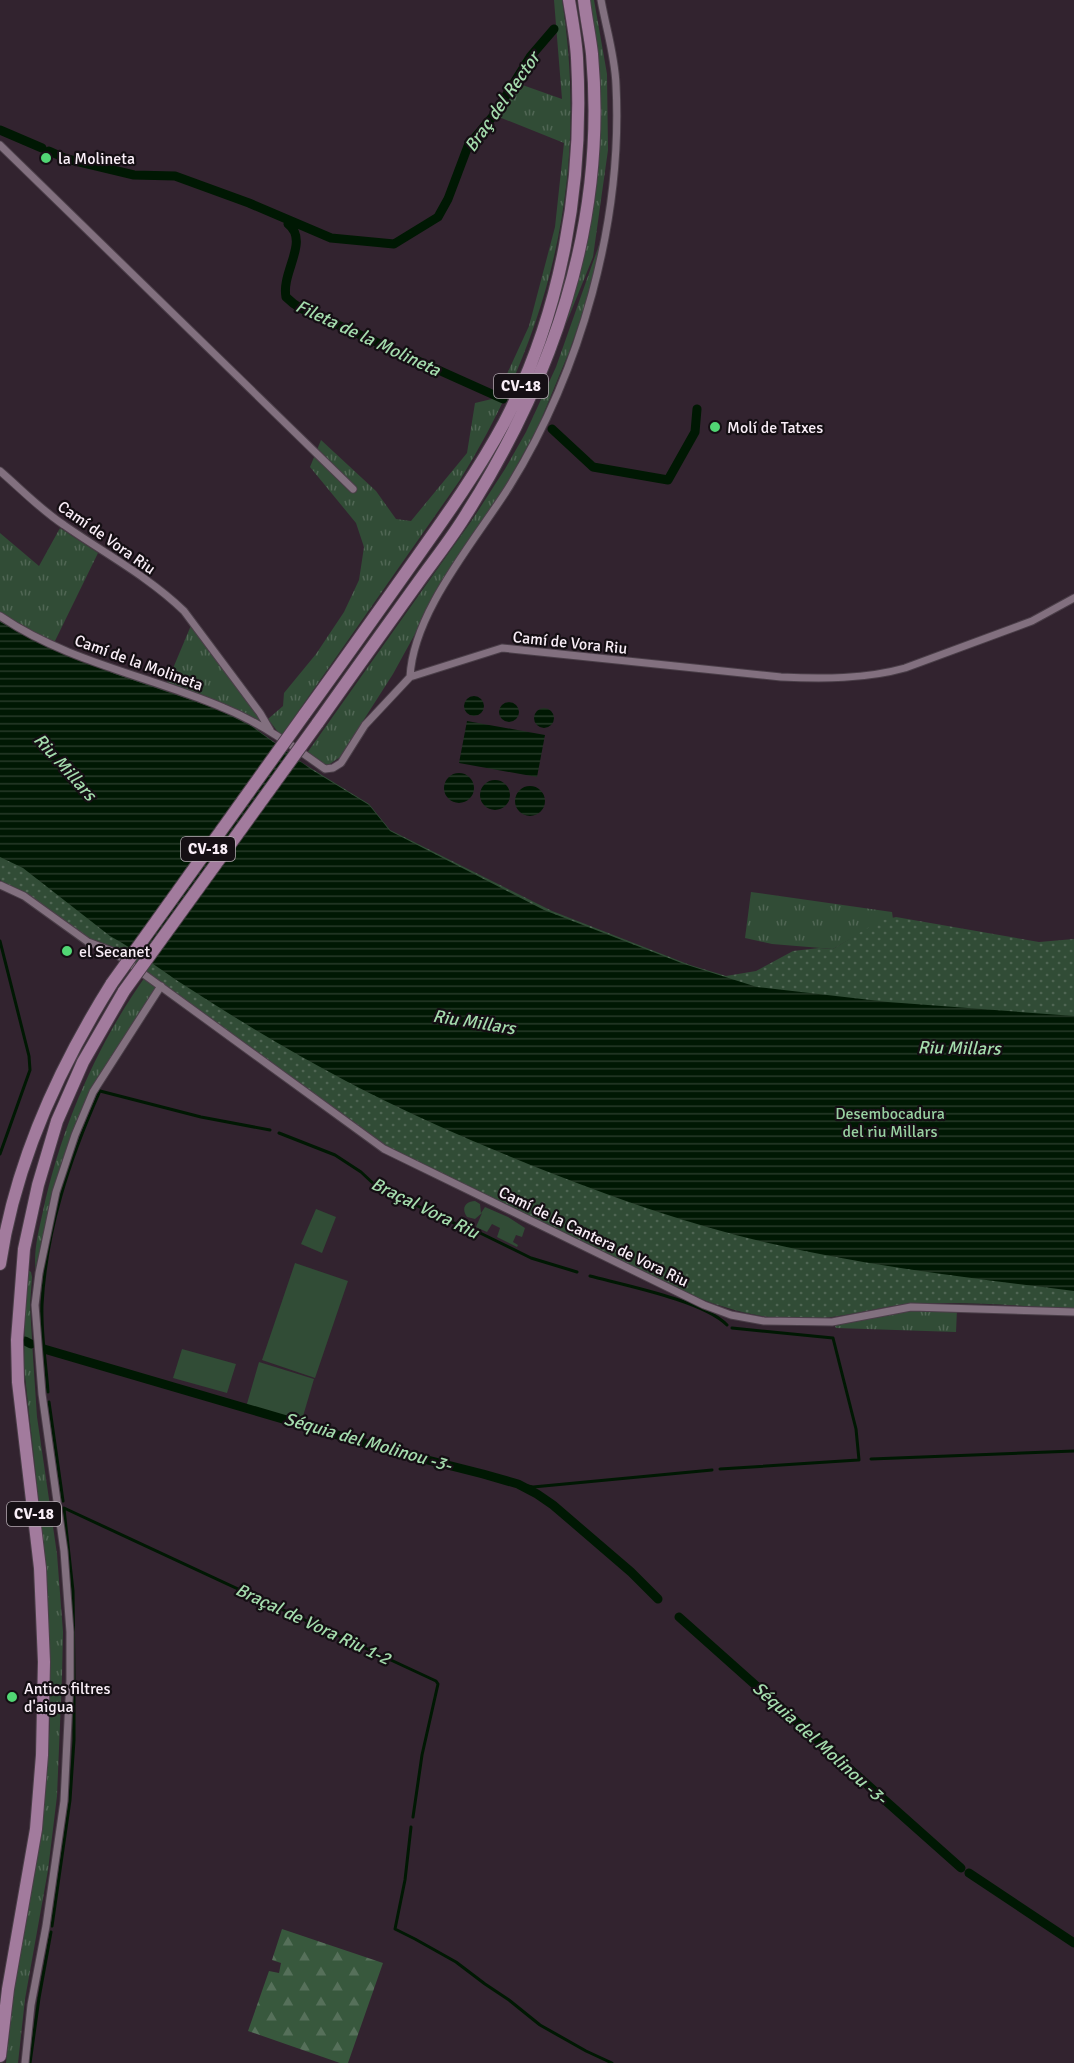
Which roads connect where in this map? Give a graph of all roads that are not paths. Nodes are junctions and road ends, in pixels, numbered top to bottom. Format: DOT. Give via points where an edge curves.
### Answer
graph roads {
  1 [pos="569,0"];
  2 [pos="584,0"];
  3 [pos="601,0"];
  4 [pos="0,145"];
  5 [pos="0,471"];
  6 [pos="353,489"];
  7 [pos="1074,598"];
  8 [pos="0,616"];
  9 [pos="410,678"];
  10 [pos="270,731"];
  11 [pos="0,885"];
  12 [pos="161,986"];
  13 [pos="0,1264"];
  14 [pos="1074,1312"];
  15 [pos="0,2056"];
  16 [pos="25,2063"];
  1 -- 13 [label="main road, CV-18, bridge" via="577,57 579,119 566,245 531,363 504,423 454,506 112,983 71,1052 44,1111 21,1177"];
  2 -- 15 [label="main road, CV-18, bridge" via="592,54 594,121 590,184 568,300 544,368 514,432 466,514 124,992 83,1062 57,1121 38,1185 24,1249 17,1340 18,1382 40,1568 42,1755 36,1829"];
  3 -- 9 [label="street" via="616,82 616,142 602,255 591,296 544,423 418,633"];
  4 -- 6 [label="street"];
  5 -- 10 [label="street, Camí de Vora Riu" via="61,524 170,597 260,712"];
  7 -- 9 [label="street, Camí de Vora Riu" via="1032,621 890,673 789,677 502,648"];
  8 -- 10 [label="street, Camí de la Molineta" via="66,651 225,708"];
  9 -- 10 [label="street, Camí de Vora Riu" via="365,725 341,763 333,768 326,769"];
  11 -- 12 [label="street, Camí de la Cantera de Vora Riu" via="24,896 88,942 112,951"];
  12 -- 14 [label="street, Camí de la Cantera de Vora Riu" via="384,1149 713,1308 764,1321 832,1322 911,1307"];
  12 -- 16 [label="street" via="93,1092 56,1192 39,1273 35,1305 42,1394 64,1551 70,1680 64,1801"];
}
